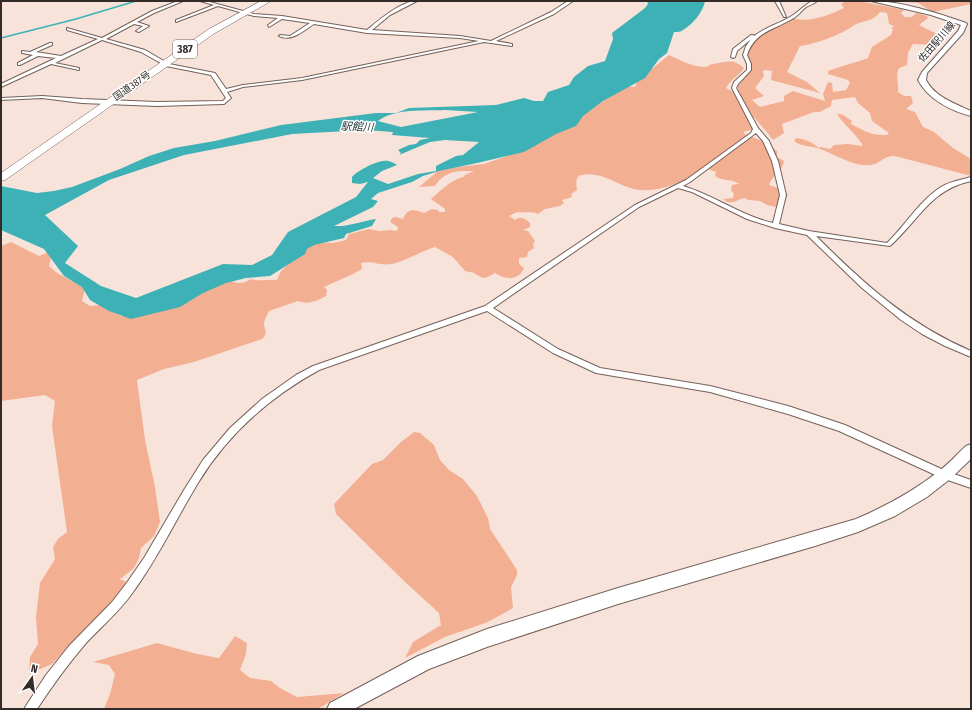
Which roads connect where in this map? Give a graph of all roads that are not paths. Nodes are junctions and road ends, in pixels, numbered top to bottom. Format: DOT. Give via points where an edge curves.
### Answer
graph roads {
  1 [pos="180,1"];
  2 [pos="202,1"];
  3 [pos="267,1"];
  4 [pos="415,1"];
  5 [pos="571,1"];
  6 [pos="777,1"];
  7 [pos="816,1"];
  8 [pos="874,1"];
  9 [pos="218,5"];
  10 [pos="243,12"];
  11 [pos="785,16"];
  12 [pos="282,18"];
  13 [pos="792,18"];
  14 [pos="969,18"];
  15 [pos="177,21"];
  16 [pos="134,23"];
  17 [pos="314,23"];
  18 [pos="964,24"];
  19 [pos="269,26"];
  20 [pos="68,29"];
  21 [pos="138,31"];
  22 [pos="367,32"];
  23 [pos="280,36"];
  24 [pos="102,39"];
  25 [pos="489,41"];
  26 [pos="50,44"];
  27 [pos="510,45"];
  28 [pos="24,52"];
  29 [pos="30,53"];
  30 [pos="38,54"];
  31 [pos="733,57"];
  32 [pos="62,58"];
  33 [pos="51,63"];
  34 [pos="165,63"];
  35 [pos="20,64"];
  36 [pos="77,69"];
  37 [pos="1,86"];
  38 [pos="225,91"];
  39 [pos="1,99"];
  40 [pos="108,103"];
  41 [pos="971,114"];
  42 [pos="756,129"];
  43 [pos="1,178"];
  44 [pos="971,179"];
  45 [pos="677,186"];
  46 [pos="776,226"];
  47 [pos="809,233"];
  48 [pos="488,308"];
  49 [pos="971,354"];
  50 [pos="971,450"];
  51 [pos="945,475"];
  52 [pos="971,484"];
  53 [pos="30,709"];
  54 [pos="336,709"];
  1 -- 16 [label="street"];
  2 -- 9 [label="street"];
  3 -- 10 [label="highway, 国道387号 / 387"];
  4 -- 22 [label="street" via="389,14"];
  5 -- 25 [label="street" via="544,18"];
  6 -- 11 [label="street"];
  7 -- 13 [label="street" via="804,7 800,14"];
  8 -- 18 [label="main road, 佐田駅川線" via="922,11"];
  9 -- 10 [label="street"];
  9 -- 15 [label="street"];
  10 -- 12 [label="street"];
  10 -- 34 [label="highway, 国道387号 / 387"];
  11 -- 13 [label="street"];
  11 -- 31 [label="street" via="756,32 737,47"];
  12 -- 17 [label="street"];
  12 -- 19 [label="street"];
  13 -- 42 [label="street" via="763,32 746,50 749,70 736,83 735,90"];
  14 -- 18 [label="main road"];
  16 -- 21 [label="street" via="146,26"];
  16 -- 24 [label="street"];
  17 -- 22 [label="street"];
  17 -- 23 [label="street" via="291,38"];
  18 -- 41 [label="main road, 佐田駅川線" via="959,35 924,73 922,80 935,95"];
  20 -- 24 [label="street"];
  22 -- 25 [label="street"];
  24 -- 32 [label="street"];
  24 -- 34 [label="street" via="142,51"];
  25 -- 27 [label="street"];
  25 -- 38 [label="street" via="302,79 243,86"];
  26 -- 29 [label="street"];
  28 -- 29 [label="street"];
  29 -- 30 [label="street"];
  30 -- 32 [label="street"];
  30 -- 35 [label="street"];
  32 -- 33 [label="street"];
  33 -- 36 [label="street"];
  33 -- 37 [label="street"];
  34 -- 38 [label="street" via="213,74"];
  34 -- 40 [label="highway, 国道387号 / 387"];
  38 -- 40 [label="street" via="229,98 224,102"];
  39 -- 40 [label="street" via="42,97"];
  40 -- 43 [label="highway, 国道387号 / 387"];
  42 -- 45 [label="street" via="739,144"];
  42 -- 46 [label="street" via="770,149 781,185 783,195"];
  44 -- 47 [label="street" via="944,186 924,204 901,234 888,245"];
  45 -- 46 [label="street" via="694,191 749,218"];
  45 -- 48 [label="street" via="637,206"];
  46 -- 47 [label="street"];
  47 -- 49 [label="street" via="876,298 938,340"];
  48 -- 51 [label="street" via="543,344 584,366 599,371 710,389 788,410 842,428"];
  48 -- 53 [label="street" via="316,368 296,378 256,410 208,459 130,588 110,613 68,656"];
  50 -- 51 [label="main road"];
  51 -- 52 [label="street"];
  51 -- 54 [label="main road" via="890,511 858,525 611,598 487,638 424,662"];
}
